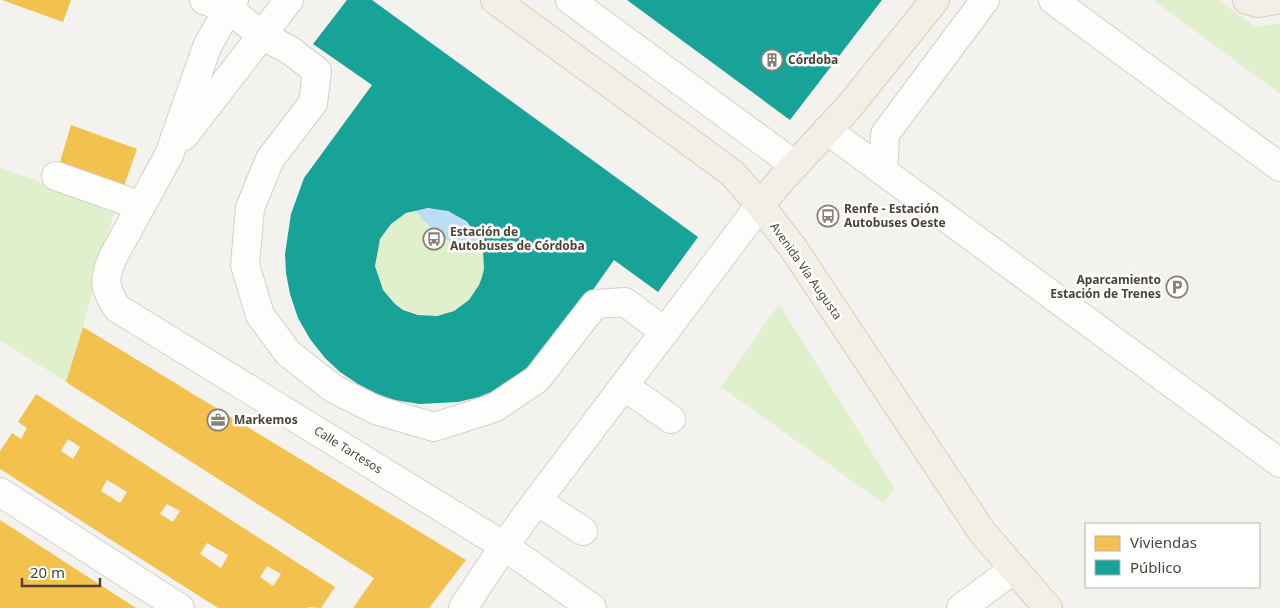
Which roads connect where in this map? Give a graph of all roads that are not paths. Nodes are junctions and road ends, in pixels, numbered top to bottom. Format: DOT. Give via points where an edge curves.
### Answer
graph roads {
  1 [pos="289,0"];
  2 [pos="495,0"];
  3 [pos="570,0"];
  4 [pos="934,0"];
  5 [pos="985,0"];
  6 [pos="1053,0"];
  7 [pos="1247,0"];
  8 [pos="1277,0"];
  9 [pos="222,3"];
  10 [pos="262,34"];
  11 [pos="827,130"];
  12 [pos="169,155"];
  13 [pos="795,165"];
  14 [pos="1280,167"];
  15 [pos="883,171"];
  16 [pos="56,176"];
  17 [pos="760,205"];
  18 [pos="142,206"];
  19 [pos="665,332"];
  20 [pos="624,386"];
  21 [pos="671,420"];
  22 [pos="1280,463"];
  23 [pos="0,492"];
  24 [pos="538,501"];
  25 [pos="583,531"];
  26 [pos="504,546"];
  27 [pos="1014,569"];
  28 [pos="180,608"];
  29 [pos="463,608"];
  30 [pos="592,608"];
  31 [pos="960,608"];
  32 [pos="1048,608"];
  1 -- 10 [label="street"];
  2 -- 17 [label="main road, Avenida Vía Augusta" via="732,173"];
  3 -- 13 [label="street"];
  4 -- 11 [label="main road"];
  5 -- 15 [label="street" via="884,134"];
  6 -- 14 [label="street"];
  7 -- 8 [label="main road" via="1258,3"];
  9 -- 10 [label="street"];
  9 -- 12 [label="street"];
  10 -- 12 [label="street"];
  10 -- 19 [label="street" via="317,71 313,103 270,159 250,208 246,265 260,314 288,353 334,389 376,410 434,427 494,408 537,379 595,304 624,302"];
  11 -- 13 [label="main road"];
  11 -- 15 [label="street"];
  12 -- 18 [label="street"];
  13 -- 17 [label="main road"];
  15 -- 22 [label="street"];
  16 -- 18 [label="street"];
  17 -- 19 [label="street"];
  17 -- 27 [label="main road, Avenida Vía Augusta" via="793,248 977,525"];
  18 -- 26 [label="street, Calle Tartesos" via="107,271 107,292 116,308"];
  19 -- 20 [label="street"];
  20 -- 21 [label="street"];
  20 -- 24 [label="street"];
  23 -- 28 [label="street"];
  24 -- 25 [label="street"];
  24 -- 26 [label="street"];
  26 -- 29 [label="street"];
  26 -- 30 [label="street, Calle Tartesos"];
  27 -- 31 [label="street"];
  27 -- 32 [label="main road, Avenida Vía Augusta"];
}
